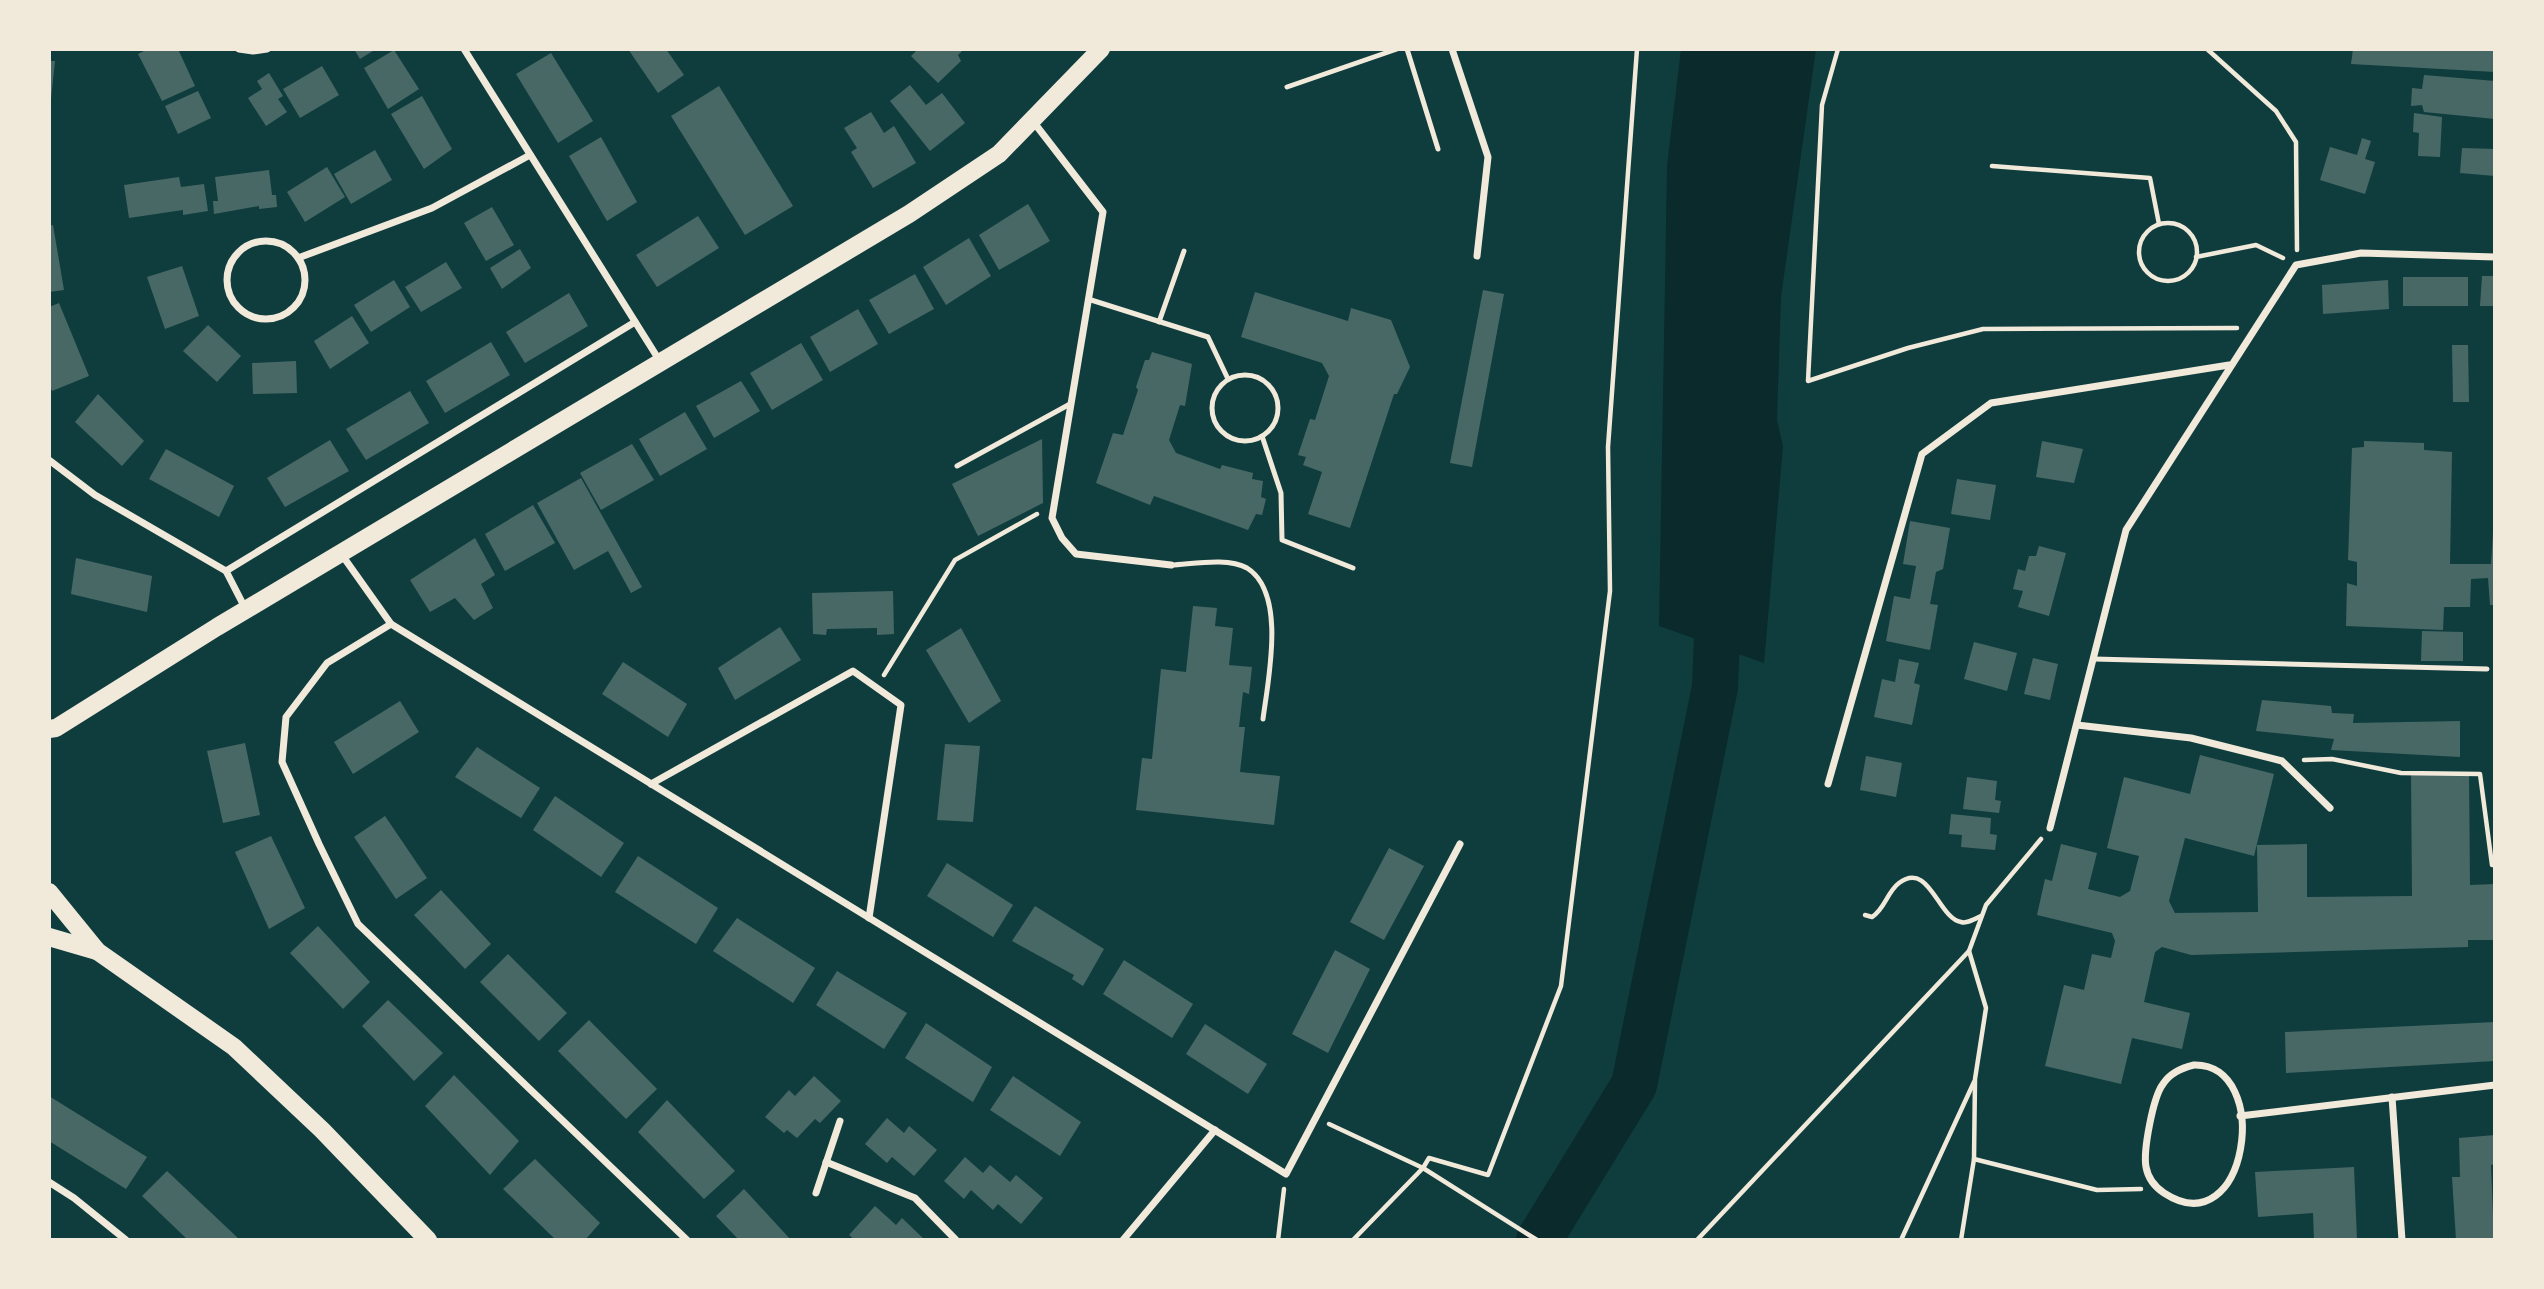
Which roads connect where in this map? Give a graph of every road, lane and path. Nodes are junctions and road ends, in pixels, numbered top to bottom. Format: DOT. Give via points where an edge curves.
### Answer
graph roads {
  1 [pos="239,49"];
  2 [pos="267,49"];
  3 [pos="464,49"];
  4 [pos="1101,49"];
  5 [pos="1397,49"];
  6 [pos="1408,49"];
  7 [pos="1452,49"];
  8 [pos="1637,49"];
  9 [pos="1838,49"];
  10 [pos="2207,49"];
  11 [pos="1287,87"];
  12 [pos="1032,120"];
  13 [pos="1438,149"];
  14 [pos="530,155"];
  15 [pos="1992,166"];
  16 [pos="2159,224"];
  17 [pos="1184,251"];
  18 [pos="1477,256"];
  19 [pos="2196,257"];
  20 [pos="2495,257"];
  21 [pos="299,258"];
  22 [pos="2296,265"];
  23 [pos="1088,299"];
  24 [pos="635,322"];
  25 [pos="1159,322"];
  26 [pos="2254,328"];
  27 [pos="661,363"];
  28 [pos="2229,365"];
  29 [pos="1228,379"];
  30 [pos="1070,404"];
  31 [pos="1262,436"];
  32 [pos="49,460"];
  33 [pos="957,466"];
  34 [pos="1053,506"];
  35 [pos="342,554"];
  36 [pos="1171,565"];
  37 [pos="1353,568"];
  38 [pos="226,571"];
  39 [pos="247,611"];
  40 [pos="391,624"];
  41 [pos="2094,659"];
  42 [pos="2487,669"];
  43 [pos="877,687"];
  44 [pos="1263,719"];
  45 [pos="2077,725"];
  46 [pos="51,733"];
  47 [pos="2283,761"];
  48 [pos="651,784"];
  49 [pos="1828,784"];
  50 [pos="2330,808"];
  51 [pos="2050,828"];
  52 [pos="1460,844"];
  53 [pos="2495,864"];
  54 [pos="49,892"];
  55 [pos="1865,915"];
  56 [pos="1982,915"];
  57 [pos="869,918"];
  58 [pos="49,937"];
  59 [pos="97,951"];
  60 [pos="1969,951"];
  61 [pos="1975,1079"];
  62 [pos="2495,1086"];
  63 [pos="2392,1097"];
  64 [pos="2240,1116"];
  65 [pos="1316,1117"];
  66 [pos="840,1121"];
  67 [pos="1215,1130"];
  68 [pos="1974,1159"];
  69 [pos="826,1162"];
  70 [pos="1423,1168"];
  71 [pos="1286,1174"];
  72 [pos="49,1182"];
  73 [pos="2153,1183"];
  74 [pos="816,1193"];
  75 [pos="126,1240"];
  76 [pos="428,1240"];
  77 [pos="687,1240"];
  78 [pos="956,1240"];
  79 [pos="1123,1240"];
  80 [pos="1278,1240"];
  81 [pos="1353,1240"];
  82 [pos="1537,1240"];
  83 [pos="1697,1240"];
  84 [pos="1901,1240"];
  85 [pos="1961,1240"];
  86 [pos="2402,1240"];
  1 -- 2 [label="street"];
  3 -- 14 [label="street"];
  4 -- 12 [label="main road"];
  5 -- 11 [label="lane"];
  6 -- 13 [label="lane"];
  7 -- 18 [label="street" via="1488,157"];
  8 -- 70 [label="path" via="1608,447 1610,592 1562,986 1488,1175 1429,1158"];
  9 -- 26 [label="path" via="1822,105 1808,381 1983,329"];
  10 -- 22 [label="path" via="2276,111 2296,142"];
  12 -- 23 [label="street" via="1103,212"];
  12 -- 27 [label="main road" via="999,154 909,214"];
  14 -- 21 [label="street" via="432,208"];
  14 -- 24 [label="street"];
  15 -- 16 [label="path" via="2150,178"];
  16 -- 19 [label="path" via="2187,230"];
  16 -- 19 [label="path" via="2139,245 2141,263 2153,277 2179,278 2193,267"];
  17 -- 25 [label="lane"];
  19 -- 22 [label="path" via="2256,245"];
  20 -- 22 [label="street" via="2361,253"];
  21 -- 21 [label="street" via="304,271 302,296 280,317 248,316 232,300 227,274 241,250 272,241"];
  22 -- 26 [label="street"];
  23 -- 25 [label="lane"];
  23 -- 30 [label="street"];
  24 -- 27 [label="street"];
  24 -- 38 [label="street"];
  25 -- 29 [label="lane" via="1208,337"];
  26 -- 28 [label="street"];
  27 -- 35 [label="main road"];
  28 -- 41 [label="street" via="2126,530"];
  28 -- 49 [label="street" via="1991,403 1922,454"];
  29 -- 31 [label="lane" via="1250,375 1276,395 1277,418"];
  29 -- 31 [label="lane" via="1214,395 1217,425 1243,441"];
  30 -- 33 [label="lane"];
  30 -- 34 [label="street"];
  31 -- 37 [label="lane" via="1281,493 1282,540"];
  32 -- 38 [label="street" via="95,495"];
  34 -- 36 [label="street" via="1052,518 1076,554"];
  34 -- 43 [label="path" via="955,560"];
  35 -- 39 [label="main road"];
  35 -- 40 [label="street"];
  36 -- 44 [label="lane" via="1232,564 1247,568 1262,583 1272,623"];
  38 -- 39 [label="street"];
  39 -- 46 [label="main road"];
  40 -- 48 [label="street"];
  40 -- 77 [label="street" via="327,663 286,718 282,762 319,844 358,924"];
  41 -- 42 [label="lane"];
  41 -- 45 [label="street"];
  43 -- 48 [label="street" via="853,671"];
  43 -- 57 [label="street" via="901,705"];
  45 -- 47 [label="street" via="2191,738"];
  45 -- 51 [label="street"];
  47 -- 50 [label="street"];
  47 -- 53 [label="path" via="2332,759 2401,773 2480,774 2491,865"];
  48 -- 57 [label="street"];
  51 -- 56 [label="path"];
  52 -- 65 [label="street"];
  54 -- 59 [label="main road"];
  55 -- 56 [label="path" via="1878,913 1899,883 1916,878 1933,890 1951,918 1964,923"];
  56 -- 60 [label="path"];
  57 -- 67 [label="street"];
  58 -- 59 [label="main road"];
  59 -- 76 [label="main road" via="234,1047"];
  60 -- 61 [label="path" via="1986,1008"];
  60 -- 83 [label="path"];
  61 -- 68 [label="path"];
  61 -- 84 [label="path"];
  62 -- 63 [label="street"];
  63 -- 64 [label="street"];
  63 -- 86 [label="street"];
  64 -- 73 [label="street" via="2240,1159 2219,1193 2188,1202 2166,1195"];
  64 -- 73 [label="street" via="2231,1084 2215,1069 2194,1065 2169,1076 2158,1092 2147,1142 2146,1166"];
  65 -- 70 [label="path"];
  65 -- 71 [label="street"];
  66 -- 69 [label="street"];
  67 -- 71 [label="street"];
  67 -- 79 [label="street"];
  68 -- 73 [label="path" via="2097,1190 2130,1192"];
  68 -- 85 [label="path"];
  69 -- 74 [label="street"];
  69 -- 78 [label="street" via="915,1198"];
  70 -- 81 [label="path"];
  70 -- 82 [label="path"];
  71 -- 80 [label="path"];
  72 -- 75 [label="street"];
}
